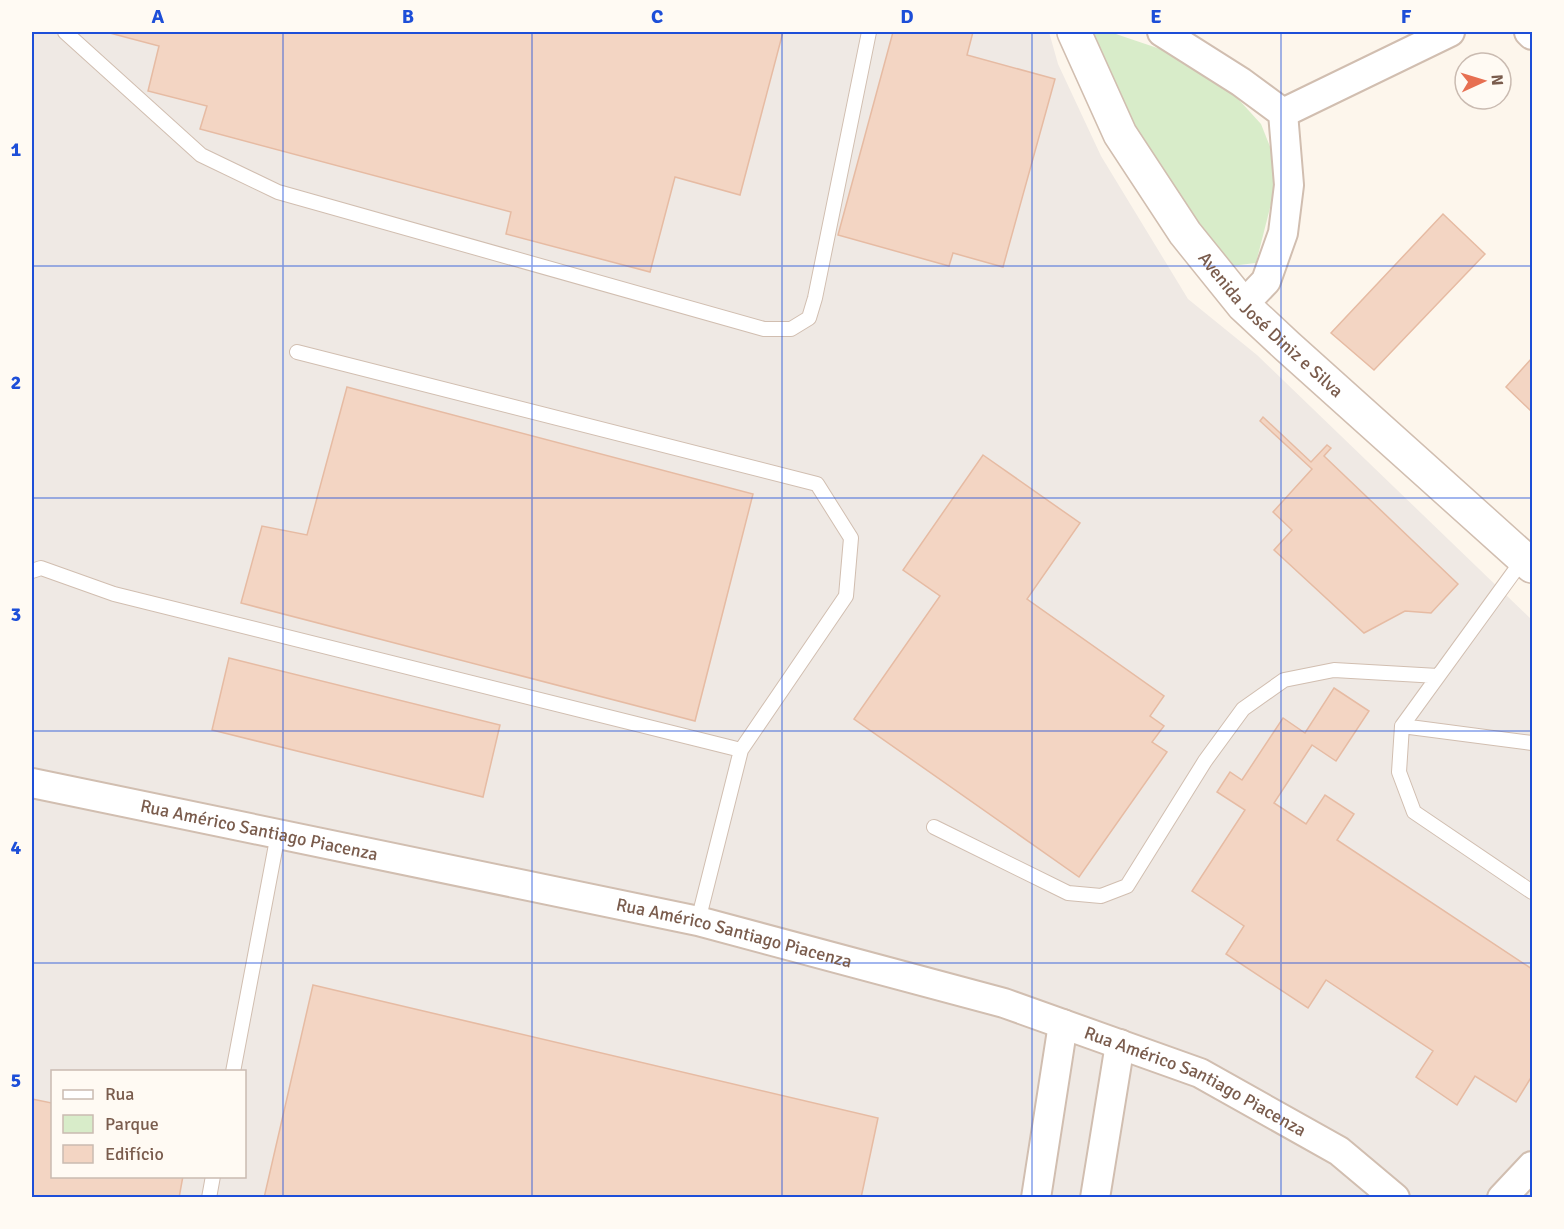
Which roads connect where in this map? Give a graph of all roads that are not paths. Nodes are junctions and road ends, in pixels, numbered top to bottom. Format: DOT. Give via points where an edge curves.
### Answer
graph roads {
  1 [pos="65,32"];
  2 [pos="869,32"];
  3 [pos="1074,32"];
  4 [pos="1162,32"];
  5 [pos="1450,32"];
  6 [pos="1529,32"];
  7 [pos="1533,35"];
  8 [pos="1283,113"];
  9 [pos="1243,305"];
  10 [pos="297,352"];
  11 [pos="1530,558"];
  12 [pos="32,571"];
  13 [pos="1438,676"];
  14 [pos="1402,726"];
  15 [pos="1533,743"];
  16 [pos="741,750"];
  17 [pos="32,783"];
  18 [pos="934,827"];
  19 [pos="278,834"];
  20 [pos="1533,892"];
  21 [pos="698,921"];
  22 [pos="1064,1024"];
  23 [pos="1120,1044"];
  24 [pos="233,1070"];
  25 [pos="1533,1166"];
  26 [pos="213,1178"];
  27 [pos="209,1197"];
  28 [pos="1036,1197"];
  29 [pos="1095,1197"];
  30 [pos="1395,1197"];
  31 [pos="1502,1197"];
  1 -- 2 [label="lane" via="201,155 278,192 764,329 791,329 809,318"];
  3 -- 9 [label="street, Avenida José Diniz e Silva" via="1120,134 1185,233"];
  4 -- 8 [label="street"];
  5 -- 8 [label="street"];
  6 -- 7 [label="street"];
  8 -- 9 [label="street" via="1289,185 1283,233 1266,280"];
  9 -- 11 [label="street, Avenida José Diniz e Silva"];
  10 -- 16 [label="lane" via="817,484 850,538 846,596"];
  11 -- 13 [label="lane"];
  12 -- 16 [label="lane" via="41,568 125,597"];
  13 -- 14 [label="lane"];
  13 -- 18 [label="lane" via="1334,670 1284,680 1243,709 1205,761 1126,886 1101,896 1068,893"];
  14 -- 15 [label="lane"];
  14 -- 20 [label="lane" via="1399,772 1414,812"];
  16 -- 21 [label="lane"];
  17 -- 19 [label="street, Rua Américo Santiago Piacenza"];
  19 -- 21 [label="street, Rua Américo Santiago Piacenza"];
  19 -- 24 [label="lane"];
  21 -- 22 [label="street, Rua Américo Santiago Piacenza" via="1004,1003"];
  22 -- 23 [label="street, Rua Américo Santiago Piacenza"];
  22 -- 28 [label="street"];
  23 -- 29 [label="street"];
  23 -- 30 [label="street, Rua Américo Santiago Piacenza" via="1200,1073 1340,1151"];
  25 -- 31 [label="street"];
  26 -- 27 [label="lane"];
}
